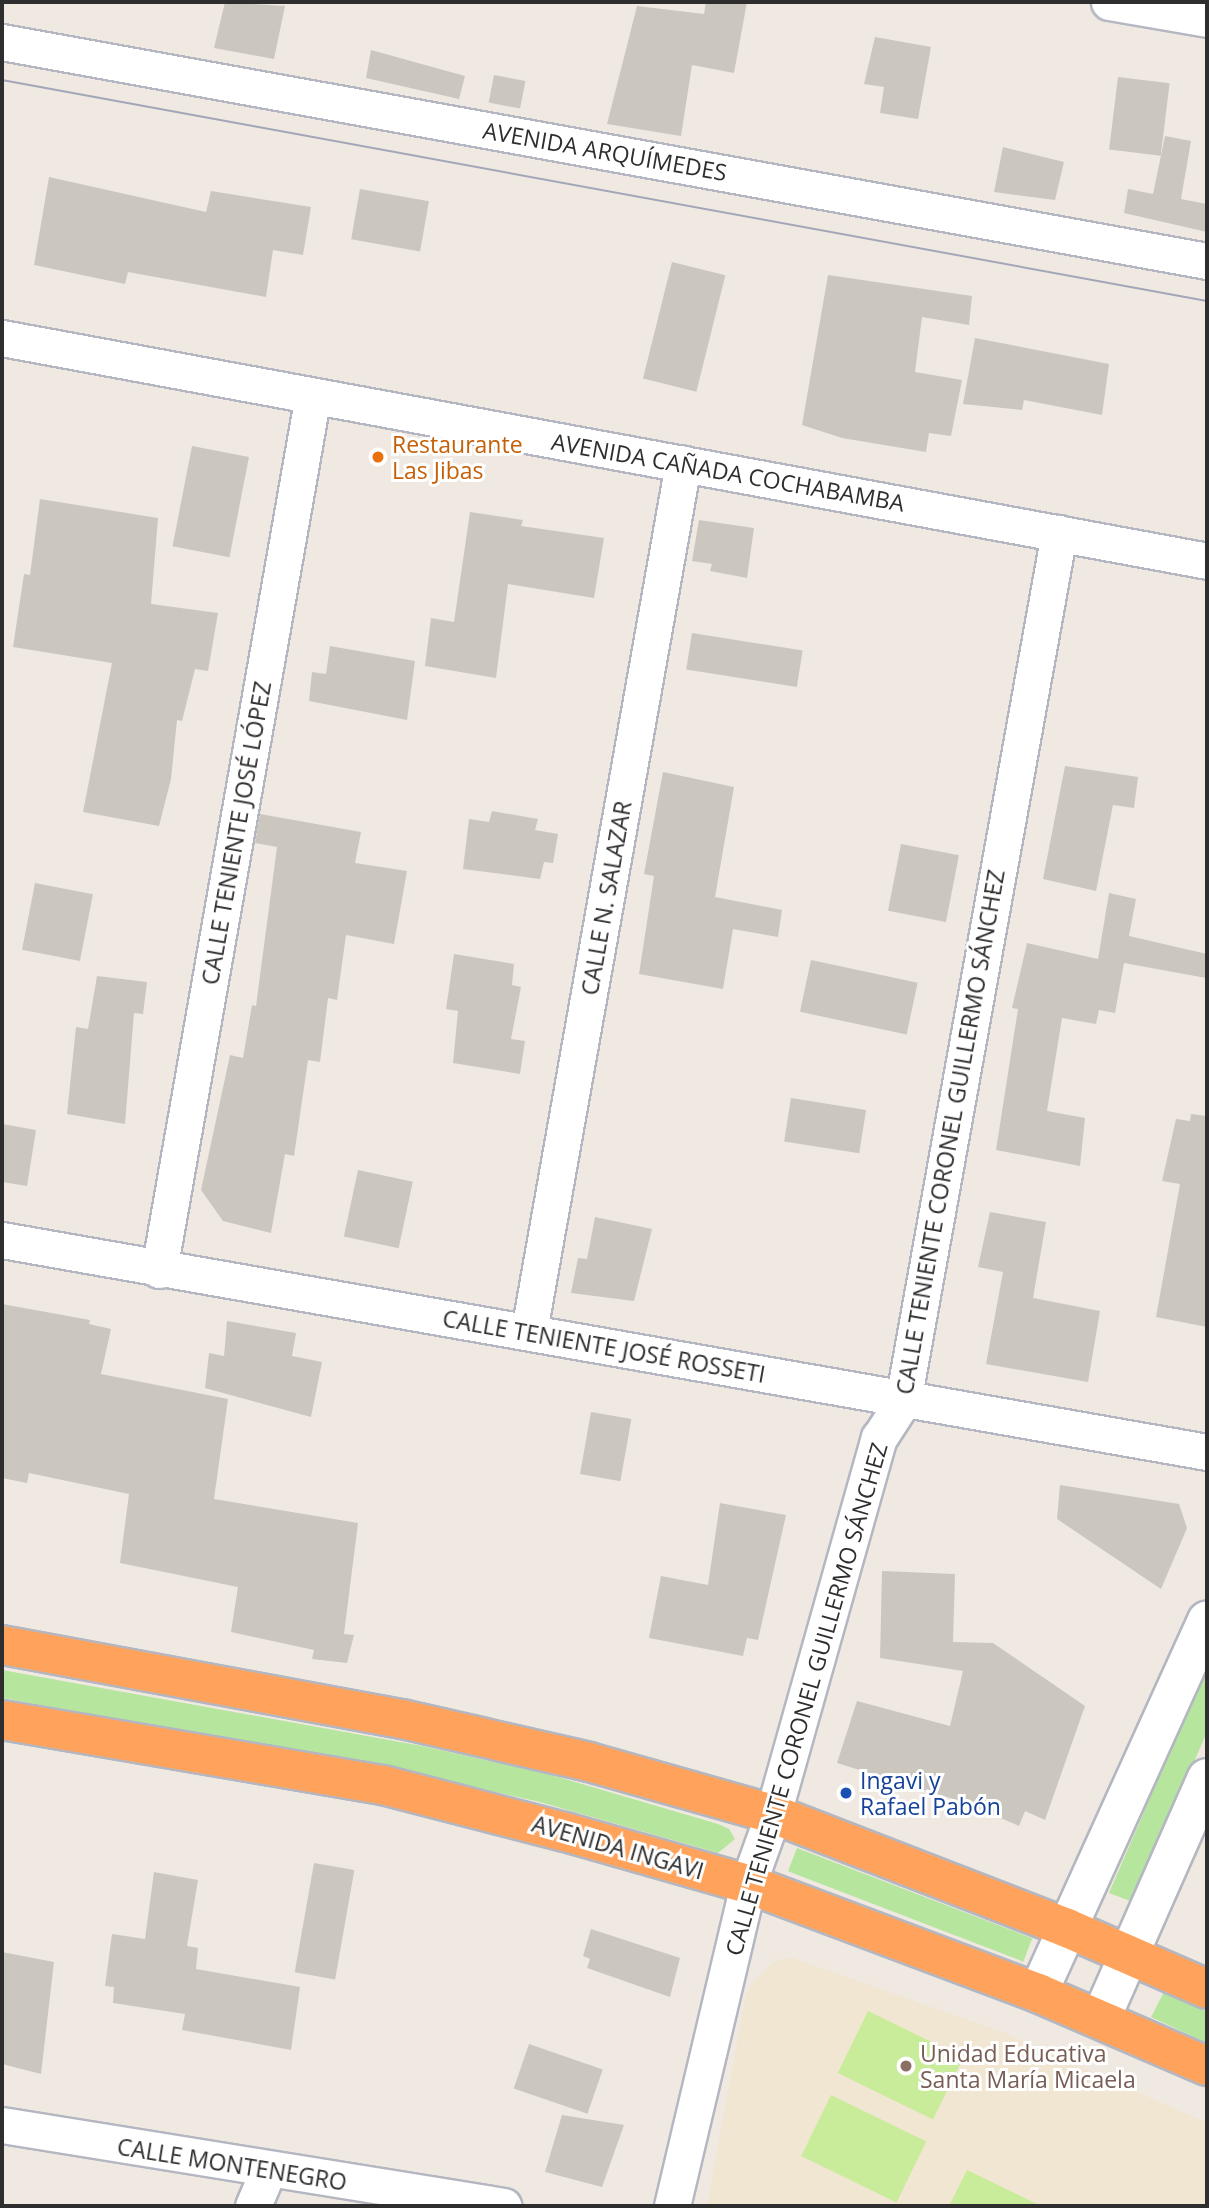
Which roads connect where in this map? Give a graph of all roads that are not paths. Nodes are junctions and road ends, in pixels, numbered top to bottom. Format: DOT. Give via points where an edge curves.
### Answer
graph roads {
  1 [pos="1109,2"];
  2 [pos="1207,19"];
  3 [pos="2,42"];
  4 [pos="1207,261"];
  5 [pos="2,338"];
  6 [pos="313,396"];
  7 [pos="683,464"];
  8 [pos="1059,533"];
  9 [pos="1207,561"];
  10 [pos="2,1240"];
  11 [pos="159,1270"];
  12 [pos="529,1332"];
  13 [pos="903,1401"];
  14 [pos="1207,1452"];
  15 [pos="1207,1620"];
  16 [pos="2,1645"];
  17 [pos="2,1720"];
  18 [pos="1207,1778"];
  19 [pos="773,1814"];
  20 [pos="748,1884"];
  21 [pos="1068,1928"];
  22 [pos="1129,1954"];
  23 [pos="1207,1989"];
  24 [pos="1038,1993"];
  25 [pos="1101,2018"];
  26 [pos="1207,2066"];
  27 [pos="2,2125"];
  28 [pos="268,2171"];
  29 [pos="253,2206"];
  30 [pos="504,2206"];
  31 [pos="673,2206"];
  1 -- 2 [label="street"];
  3 -- 4 [label="street, AVENIDA ARQUÍMEDES"];
  5 -- 6 [label="street, AVENIDA CAÑADA COCHABAMBA"];
  6 -- 7 [label="street, AVENIDA CAÑADA COCHABAMBA"];
  6 -- 11 [label="street, CALLE TENIENTE JOSÉ LÓPEZ"];
  7 -- 8 [label="street, AVENIDA CAÑADA COCHABAMBA"];
  7 -- 12 [label="street, CALLE N. SALAZAR"];
  8 -- 9 [label="street, AVENIDA CAÑADA COCHABAMBA"];
  8 -- 13 [label="street, CALLE TENIENTE CORONEL GUILLERMO SÁNCHEZ"];
  10 -- 11 [label="street, CALLE TENIENTE JOSÉ ROSSETI"];
  11 -- 12 [label="street, CALLE TENIENTE JOSÉ ROSSETI"];
  12 -- 13 [label="street, CALLE TENIENTE JOSÉ ROSSETI"];
  13 -- 14 [label="street, CALLE TENIENTE JOSÉ ROSSETI"];
  13 -- 19 [label="street, CALLE TENIENTE CORONEL GUILLERMO SÁNCHEZ" via="879,1438"];
  15 -- 21 [label="main road"];
  16 -- 19 [label="highway" via="402,1719 589,1762"];
  17 -- 20 [label="highway, AVENIDA INGAVI" via="383,1785"];
  18 -- 22 [label="main road"];
  19 -- 20 [label="street, CALLE TENIENTE CORONEL GUILLERMO SÁNCHEZ"];
  19 -- 21 [label="highway"];
  20 -- 24 [label="highway, AVENIDA INGAVI"];
  20 -- 31 [label="street, CALLE TENIENTE CORONEL GUILLERMO SÁNCHEZ"];
  21 -- 22 [label="highway"];
  21 -- 24 [label="main road"];
  22 -- 23 [label="highway"];
  22 -- 25 [label="main road"];
  24 -- 25 [label="highway, AVENIDA INGAVI"];
  25 -- 26 [label="highway, AVENIDA INGAVI"];
  27 -- 28 [label="street, CALLE MONTENEGRO"];
  28 -- 29 [label="street"];
  28 -- 30 [label="street, CALLE MONTENEGRO"];
}
